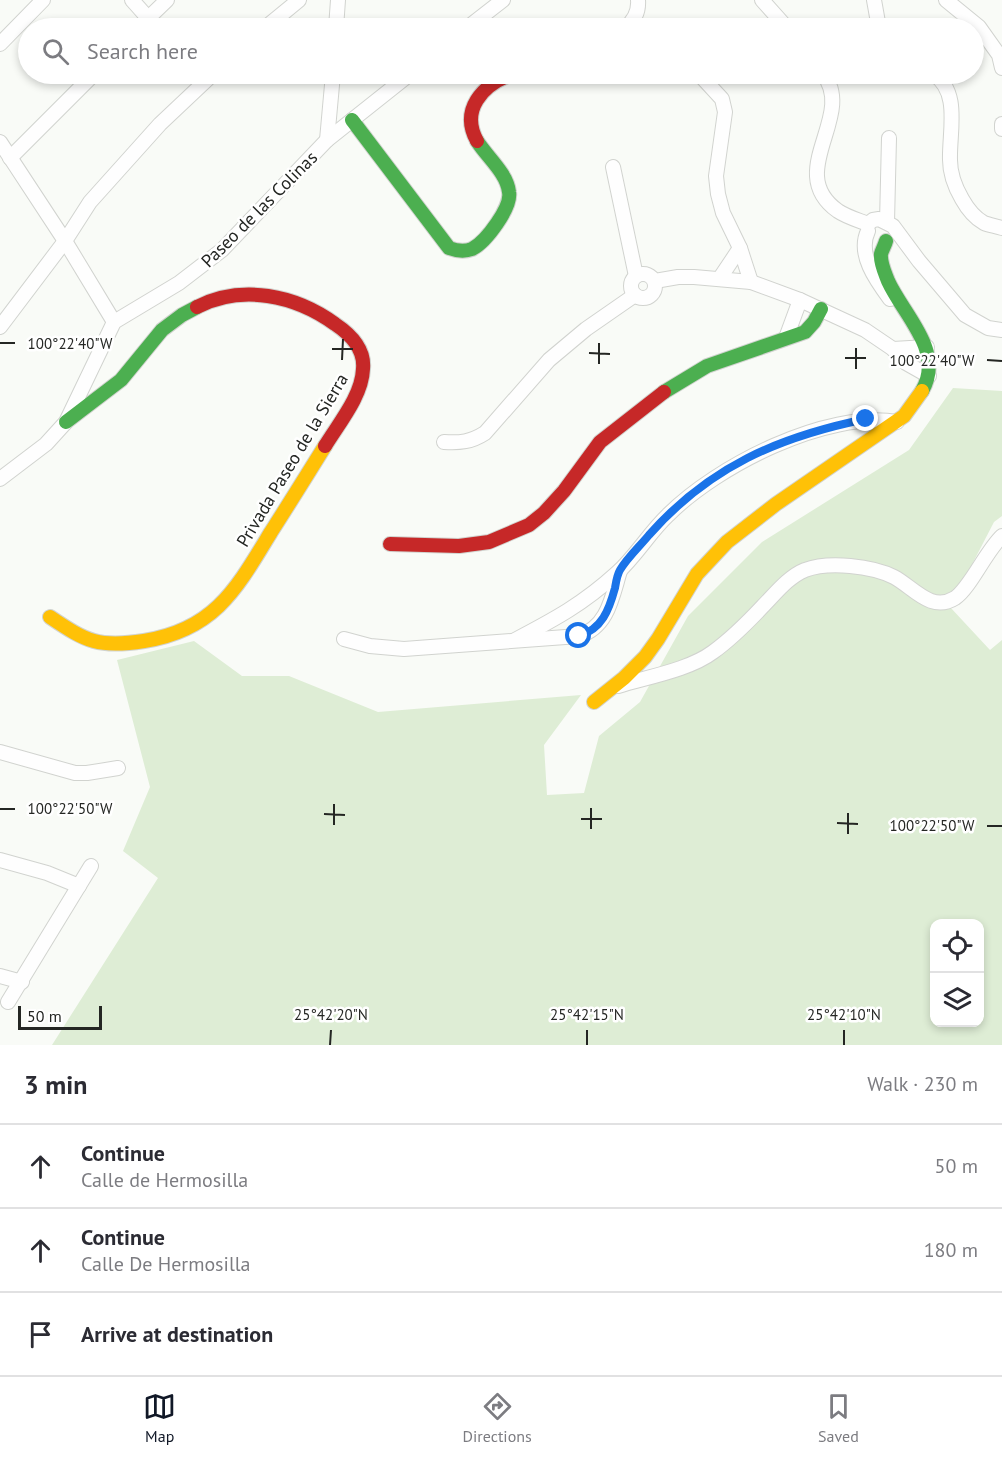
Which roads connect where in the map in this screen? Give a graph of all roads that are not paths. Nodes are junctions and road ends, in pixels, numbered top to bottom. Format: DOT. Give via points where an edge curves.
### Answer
graph roads {
  1 [pos="43,0"];
  2 [pos="132,0"];
  3 [pos="167,0"];
  4 [pos="299,0"];
  5 [pos="338,0"];
  6 [pos="503,0"];
  7 [pos="762,0"];
  8 [pos="874,0"];
  9 [pos="946,0"];
  10 [pos="25,18"];
  11 [pos="148,18"];
  12 [pos="277,18"];
  13 [pos="337,18"];
  14 [pos="480,18"];
  15 [pos="778,18"];
  16 [pos="877,18"];
  17 [pos="968,18"];
  18 [pos="18,26"];
  19 [pos="984,34"];
  20 [pos="0,44"];
  21 [pos="1002,68"];
  22 [pos="83,84"];
  23 [pos="202,84"];
  24 [pos="332,84"];
  25 [pos="397,84"];
  26 [pos="491,84"];
  27 [pos="708,84"];
  28 [pos="830,84"];
  29 [pos="944,84"];
  30 [pos="352,120"];
  31 [pos="1002,124"];
  32 [pos="1002,129"];
  33 [pos="889,138"];
  34 [pos="327,140"];
  35 [pos="0,142"];
  36 [pos="10,158"];
  37 [pos="613,167"];
  38 [pos="887,222"];
  39 [pos="868,227"];
  40 [pos="1002,228"];
  41 [pos="65,240"];
  42 [pos="886,241"];
  43 [pos="907,245"];
  44 [pos="740,248"];
  45 [pos="636,276"];
  46 [pos="720,278"];
  47 [pos="655,281"];
  48 [pos="751,282"];
  49 [pos="635,295"];
  50 [pos="800,300"];
  51 [pos="902,307"];
  52 [pos="821,309"];
  53 [pos="2,321"];
  54 [pos="114,322"];
  55 [pos="1002,330"];
  56 [pos="786,338"];
  57 [pos="927,346"];
  58 [pos="893,349"];
  59 [pos="929,376"];
  60 [pos="66,422"];
  61 [pos="852,422"];
  62 [pos="897,422"];
  63 [pos="875,437"];
  64 [pos="444,442"];
  65 [pos="0,479"];
  66 [pos="1002,536"];
  67 [pos="390,544"];
  68 [pos="620,571"];
  69 [pos="50,617"];
  70 [pos="344,639"];
  71 [pos="515,640"];
  72 [pos="612,688"];
  73 [pos="594,702"];
  74 [pos="0,752"];
  75 [pos="118,768"];
  76 [pos="0,860"];
  77 [pos="92,866"];
  78 [pos="79,886"];
  79 [pos="0,976"];
  80 [pos="22,982"];
  81 [pos="8,1002"];
  1 -- 10 [label="street"];
  2 -- 11 [label="street"];
  3 -- 11 [label="street"];
  4 -- 12 [label="street"];
  5 -- 13 [label="street"];
  6 -- 14 [label="street"];
  7 -- 15 [label="street"];
  8 -- 16 [label="street"];
  9 -- 17 [label="street"];
  18 -- 20 [label="street"];
  19 -- 21 [label="street" via="999,55"];
  22 -- 36 [label="street"];
  23 -- 41 [label="street" via="160,124 90,202"];
  24 -- 34 [label="street"];
  25 -- 30 [label="street, Paseo de las Colinas"];
  26 -- 30 [label="street" via="473,105 470,119 477,143 510,194 508,204 486,238 469,250 449,248"];
  27 -- 44 [label="street" via="722,99 725,112 716,176 718,194"];
  28 -- 39 [label="street" via="834,104 816,177 824,198"];
  29 -- 40 [label="street" via="951,104 950,162 955,187 975,216"];
  30 -- 34 [label="street, Paseo de las Colinas"];
  31 -- 32 [label="street"];
  33 -- 38 [label="street"];
  34 -- 54 [label="street, Paseo de las Colinas" via="222,250 179,283"];
  35 -- 36 [label="street"];
  36 -- 41 [label="street"];
  37 -- 45 [label="street"];
  38 -- 39 [label="street" via="873,220"];
  38 -- 43 [label="street"];
  39 -- 42 [label="street" via="871,236"];
  39 -- 51 [label="street" via="863,246 867,261 891,302"];
  41 -- 53 [label="street"];
  41 -- 54 [label="street"];
  42 -- 43 [label="street"];
  42 -- 51 [label="street" via="880,251 880,264"];
  43 -- 55 [label="street" via="965,315 988,328"];
  44 -- 46 [label="street"];
  44 -- 48 [label="street"];
  45 -- 47 [label="street" via="649,275"];
  45 -- 49 [label="street" via="631,287"];
  46 -- 47 [label="street"];
  46 -- 48 [label="street"];
  47 -- 49 [label="street" via="651,296 642,299"];
  48 -- 50 [label="street"];
  49 -- 64 [label="street" via="549,360 485,433 465,442"];
  50 -- 52 [label="street"];
  50 -- 56 [label="street"];
  51 -- 57 [label="street"];
  52 -- 56 [label="street" via="805,332"];
  52 -- 58 [label="street" via="865,330"];
  54 -- 60 [label="street"];
  56 -- 67 [label="street" via="707,366 653,399 600,442 564,491 529,525 489,542 459,546"];
  57 -- 58 [label="street"];
  57 -- 59 [label="street"];
  58 -- 59 [label="street" via="906,363"];
  59 -- 62 [label="street" via="917,400"];
  60 -- 65 [label="street" via="46,444"];
  60 -- 69 [label="street, Privada Paseo de la Sierra" via="123,378 179,315 222,297 259,294 309,307 334,322 361,349 363,357 361,385 353,400 239,585 208,617 169,637 117,645 88,641"];
  61 -- 62 [label="street" via="878,418"];
  61 -- 63 [label="street"];
  61 -- 68 [label="street" via="777,444 726,469 667,515"];
  62 -- 63 [label="street"];
  63 -- 72 [label="street" via="767,510 707,563 684,592 651,650"];
  66 -- 72 [label="street" via="957,597 939,602 923,597 895,578 874,570 828,565 805,570 701,660"];
  68 -- 71 [label="street" via="574,608"];
  68 -- 71 [label="street" via="608,609 594,630 570,638"];
  70 -- 71 [label="street" via="404,649"];
  72 -- 73 [label="street"];
  74 -- 75 [label="street" via="75,773"];
  76 -- 78 [label="street"];
  77 -- 78 [label="street"];
  78 -- 80 [label="street"];
  79 -- 80 [label="street"];
  80 -- 81 [label="street"];
}
